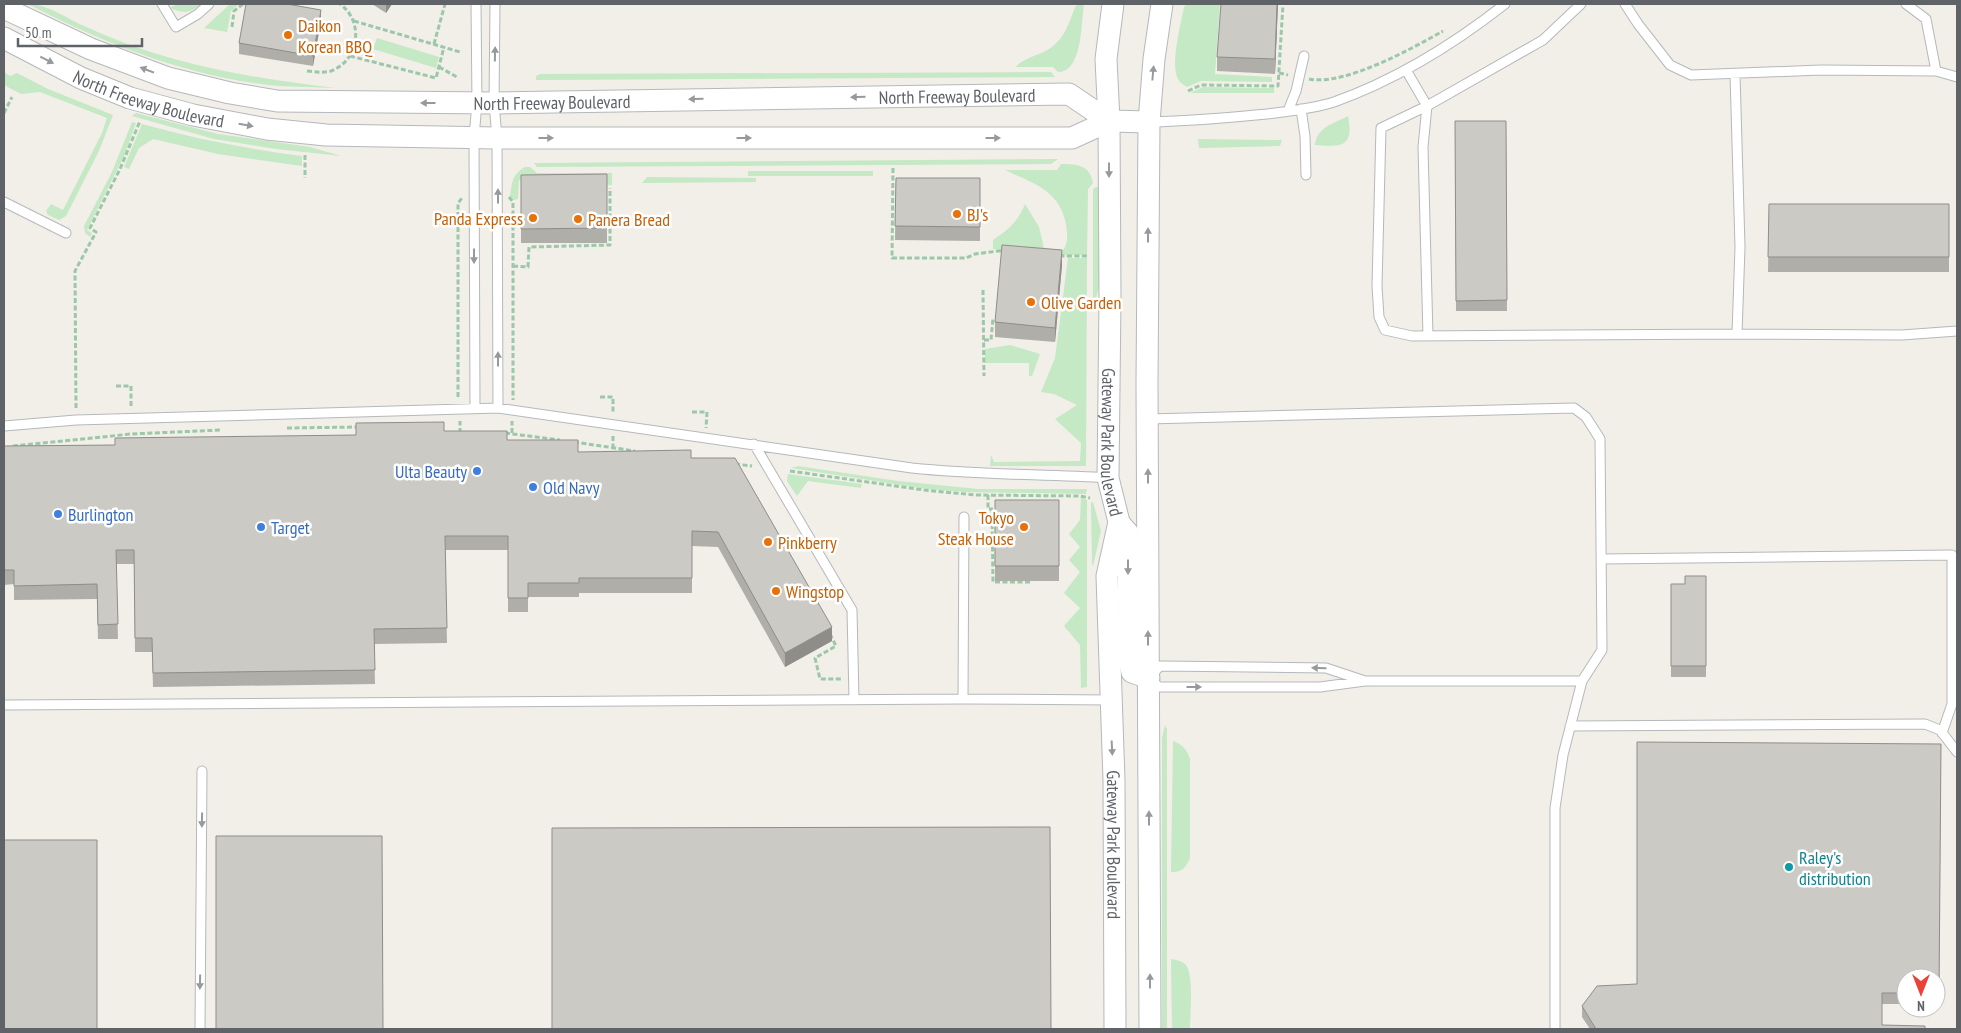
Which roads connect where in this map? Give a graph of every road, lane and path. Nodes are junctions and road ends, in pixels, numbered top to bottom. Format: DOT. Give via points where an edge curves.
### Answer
graph roads {
  1 [pos="162,4"];
  2 [pos="209,4"];
  3 [pos="243,4"];
  4 [pos="340,4"];
  5 [pos="445,4"];
  6 [pos="476,4"];
  7 [pos="495,4"];
  8 [pos="1114,4"];
  9 [pos="1162,4"];
  10 [pos="1283,4"];
  11 [pos="1505,4"];
  12 [pos="1581,4"];
  13 [pos="1626,4"];
  14 [pos="1906,4"];
  15 [pos="4,8"];
  16 [pos="354,21"];
  17 [pos="232,27"];
  18 [pos="1444,31"];
  19 [pos="4,38"];
  20 [pos="434,44"];
  21 [pos="444,47"];
  22 [pos="460,52"];
  23 [pos="350,56"];
  24 [pos="1304,56"];
  25 [pos="439,67"];
  26 [pos="1406,70"];
  27 [pos="307,71"];
  28 [pos="1936,71"];
  29 [pos="1279,73"];
  30 [pos="1735,74"];
  31 [pos="457,77"];
  32 [pos="1299,77"];
  33 [pos="1957,77"];
  34 [pos="1188,91"];
  35 [pos="12,97"];
  36 [pos="130,98"];
  37 [pos="277,102"];
  38 [pos="485,102"];
  39 [pos="1427,106"];
  40 [pos="1301,109"];
  41 [pos="1288,111"];
  42 [pos="4,112"];
  43 [pos="140,121"];
  44 [pos="1109,121"];
  45 [pos="1149,122"];
  46 [pos="474,137"];
  47 [pos="498,138"];
  48 [pos="305,155"];
  49 [pos="893,168"];
  50 [pos="1306,175"];
  51 [pos="305,178"];
  52 [pos="510,188"];
  53 [pos="610,188"];
  54 [pos="893,189"];
  55 [pos="902,189"];
  56 [pos="463,197"];
  57 [pos="4,202"];
  58 [pos="66,233"];
  59 [pos="1012,252"];
  60 [pos="1058,253"];
  61 [pos="1088,256"];
  62 [pos="513,266"];
  63 [pos="983,290"];
  64 [pos="993,318"];
  65 [pos="1957,330"];
  66 [pos="1737,334"];
  67 [pos="1428,336"];
  68 [pos="984,340"];
  69 [pos="984,376"];
  70 [pos="600,397"];
  71 [pos="475,408"];
  72 [pos="498,408"];
  73 [pos="460,409"];
  74 [pos="513,410"];
  75 [pos="692,412"];
  76 [pos="613,414"];
  77 [pos="1148,419"];
  78 [pos="76,420"];
  79 [pos="4,426"];
  80 [pos="365,427"];
  81 [pos="706,427"];
  82 [pos="286,428"];
  83 [pos="227,430"];
  84 [pos="453,433"];
  85 [pos="460,433"];
  86 [pos="468,433"];
  87 [pos="503,433"];
  88 [pos="512,433"];
  89 [pos="75,441"];
  90 [pos="754,444"];
  91 [pos="8,446"];
  92 [pos="642,452"];
  93 [pos="752,466"];
  94 [pos="790,472"];
  95 [pos="738,473"];
  96 [pos="1108,478"];
  97 [pos="988,495"];
  98 [pos="1090,498"];
  99 [pos="992,510"];
  100 [pos="1002,510"];
  101 [pos="964,517"];
  102 [pos="1118,522"];
  103 [pos="1601,559"];
  104 [pos="1030,582"];
  105 [pos="826,628"];
  106 [pos="1149,678"];
  107 [pos="842,679"];
  108 [pos="1365,681"];
  109 [pos="1582,681"];
  110 [pos="963,699"];
  111 [pos="854,700"];
  112 [pos="1110,700"];
  113 [pos="4,705"];
  114 [pos="1570,726"];
  115 [pos="1942,733"];
  116 [pos="1957,752"];
  117 [pos="202,771"];
  118 [pos="200,1029"];
  119 [pos="1115,1029"];
  120 [pos="1150,1029"];
  121 [pos="1555,1029"];
  1 -- 2 [label="lane" via="176,26"];
  3 -- 17 [label="path" via="234,12"];
  4 -- 16 [label="path"];
  5 -- 20 [label="path"];
  6 -- 38 [label="lane"];
  38 -- 7 [label="lane, one-way"];
  8 -- 44 [label="street, Gateway Park Boulevard" via="1106,59"];
  45 -- 9 [label="street, Gateway Park Boulevard, one-way"];
  10 -- 29 [label="path"];
  11 -- 26 [label="lane"];
  12 -- 39 [label="lane" via="1543,40"];
  13 -- 30 [label="lane" via="1670,65 1691,75"];
  14 -- 28 [label="lane" via="1926,19"];
  37 -- 15 [label="street, North Freeway Boulevard, one-way" via="168,78 91,49"];
  16 -- 20 [label="path"];
  16 -- 23 [label="path" via="355,44"];
  18 -- 32 [label="path" via="1412,49 1354,73 1318,81"];
  19 -- 36 [label="street, North Freeway Boulevard, one-way" via="81,78"];
  20 -- 21 [label="path"];
  21 -- 22 [label="path"];
  21 -- 25 [label="path"];
  23 -- 25 [label="path" via="436,78"];
  23 -- 27 [label="path" via="331,70"];
  24 -- 32 [label="lane"];
  25 -- 31 [label="path"];
  26 -- 39 [label="lane"];
  26 -- 40 [label="lane" via="1333,102"];
  28 -- 30 [label="lane" via="1821,70"];
  28 -- 33 [label="lane"];
  29 -- 32 [label="path"];
  29 -- 34 [label="path" via="1278,86 1201,85"];
  30 -- 66 [label="lane" via="1740,247"];
  32 -- 41 [label="lane"];
  35 -- 42 [label="path"];
  36 -- 37 [label="street" via="146,87 254,110"];
  36 -- 46 [label="street, North Freeway Boulevard, one-way" via="193,115 267,129 326,135"];
  38 -- 37 [label="street, North Freeway Boulevard, one-way"];
  44 -- 38 [label="street, North Freeway Boulevard, one-way" via="1069,94"];
  38 -- 46 [label="lane"];
  38 -- 47 [label="lane"];
  39 -- 67 [label="lane" via="1423,147"];
  39 -- 67 [label="lane" via="1381,128 1376,286 1379,317 1385,330"];
  40 -- 41 [label="lane"];
  40 -- 50 [label="lane"];
  41 -- 45 [label="lane" via="1211,120"];
  43 -- 78 [label="path" via="90,228 96,232 75,271"];
  44 -- 45 [label="street, North Freeway Boulevard"];
  47 -- 44 [label="street, North Freeway Boulevard, one-way" via="1072,138"];
  44 -- 96 [label="street, Gateway Park Boulevard, one-way"];
  77 -- 45 [label="street, Gateway Park Boulevard, one-way"];
  46 -- 47 [label="street, North Freeway Boulevard"];
  46 -- 71 [label="lane, one-way"];
  72 -- 47 [label="lane, one-way"];
  48 -- 51 [label="path"];
  49 -- 54 [label="path"];
  52 -- 62 [label="path"];
  53 -- 62 [label="path" via="610,245 529,247 528,267"];
  54 -- 55 [label="path"];
  54 -- 59 [label="path" via="892,258 966,258 975,254"];
  56 -- 73 [label="path" via="458,203"];
  57 -- 58 [label="lane"];
  60 -- 61 [label="path"];
  62 -- 74 [label="path"];
  63 -- 68 [label="path"];
  64 -- 68 [label="path" via="991,340"];
  65 -- 66 [label="lane" via="1902,335"];
  66 -- 67 [label="lane"];
  68 -- 69 [label="path"];
  70 -- 76 [label="path" via="613,397"];
  71 -- 72 [label="lane"];
  71 -- 73 [label="lane"];
  72 -- 74 [label="lane"];
  73 -- 78 [label="lane"];
  73 -- 85 [label="path"];
  74 -- 88 [label="path"];
  74 -- 90 [label="lane"];
  75 -- 81 [label="path" via="706,412"];
  77 -- 103 [label="lane" via="1574,408 1586,417 1600,440"];
  106 -- 77 [label="street, Gateway Park Boulevard, one-way"];
  78 -- 79 [label="lane"];
  78 -- 89 [label="path"];
  80 -- 82 [label="path"];
  83 -- 89 [label="path" via="131,434"];
  84 -- 85 [label="path"];
  85 -- 86 [label="path"];
  87 -- 88 [label="path"];
  88 -- 92 [label="path"];
  89 -- 91 [label="path"];
  90 -- 96 [label="lane" via="964,473"];
  90 -- 111 [label="lane" via="852,610"];
  93 -- 95 [label="path" via="733,464"];
  94 -- 97 [label="path"];
  96 -- 102 [label="street, Gateway Park Boulevard"];
  97 -- 98 [label="path"];
  97 -- 99 [label="path" via="988,510"];
  99 -- 100 [label="path"];
  99 -- 104 [label="path" via="993,582"];
  101 -- 110 [label="lane"];
  102 -- 106 [label="street, one-way" via="1128,533 1129,660 1132,672"];
  102 -- 112 [label="street, Gateway Park Boulevard" via="1107,576"];
  103 -- 109 [label="lane" via="1602,650"];
  103 -- 115 [label="lane" via="1952,555 1952,704"];
  105 -- 107 [label="path" via="836,646 815,658 820,679"];
  106 -- 108 [label="lane, one-way" via="1159,687 1320,687"];
  108 -- 106 [label="lane, one-way" via="1326,668 1160,666"];
  120 -- 106 [label="street, Gateway Park Boulevard, one-way"];
  108 -- 109 [label="lane"];
  109 -- 114 [label="lane"];
  110 -- 111 [label="lane"];
  110 -- 112 [label="lane"];
  111 -- 113 [label="lane"];
  112 -- 119 [label="street, Gateway Park Boulevard, one-way" via="1114,780"];
  114 -- 115 [label="lane" via="1924,724"];
  114 -- 121 [label="lane" via="1555,808"];
  115 -- 116 [label="lane"];
  117 -- 118 [label="lane, one-way"];
}
